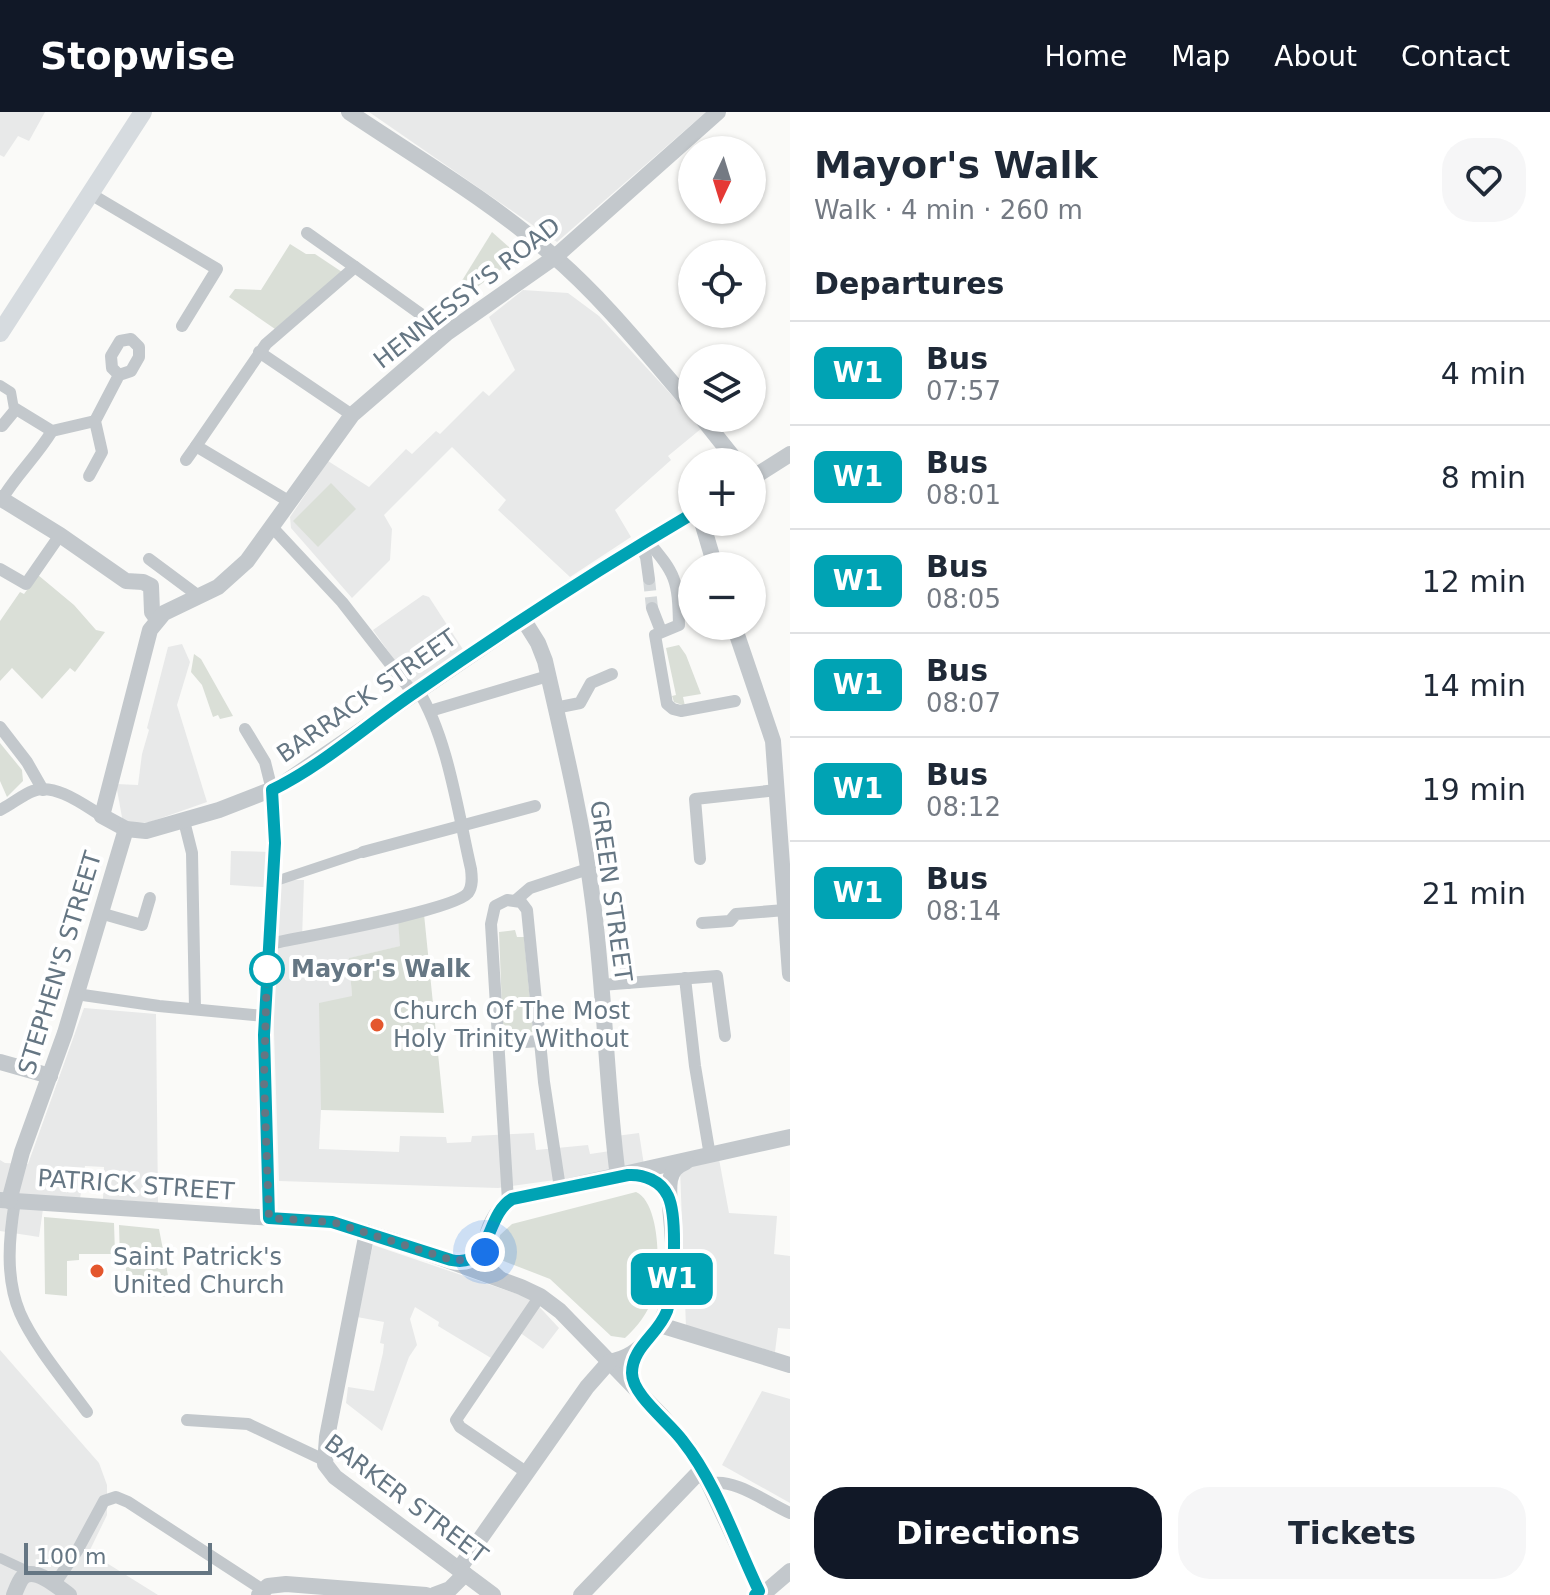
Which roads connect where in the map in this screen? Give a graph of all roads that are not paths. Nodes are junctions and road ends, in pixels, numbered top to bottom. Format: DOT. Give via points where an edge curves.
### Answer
graph roads {
  1 [pos="143,112"];
  2 [pos="349,112"];
  3 [pos="718,112"];
  4 [pos="89,193"];
  5 [pos="307,233"];
  6 [pos="555,257"];
  7 [pos="355,267"];
  8 [pos="182,326"];
  9 [pos="0,333"];
  10 [pos="447,333"];
  11 [pos="259,352"];
  12 [pos="119,375"];
  13 [pos="0,385"];
  14 [pos="678,390"];
  15 [pos="14,409"];
  16 [pos="352,415"];
  17 [pos="95,421"];
  18 [pos="2,426"];
  19 [pos="52,431"];
  20 [pos="713,432"];
  21 [pos="196,446"];
  22 [pos="726,448"];
  23 [pos="790,454"];
  24 [pos="186,460"];
  25 [pos="766,469"];
  26 [pos="89,476"];
  27 [pos="1,498"];
  28 [pos="290,502"];
  29 [pos="678,522"];
  30 [pos="272,527"];
  31 [pos="60,535"];
  32 [pos="644,543"];
  33 [pos="149,559"];
  34 [pos="0,569"];
  35 [pos="649,579"];
  36 [pos="200,597"];
  37 [pos="652,608"];
  38 [pos="157,619"];
  39 [pos="523,619"];
  40 [pos="661,631"];
  41 [pos="739,640"];
  42 [pos="612,674"];
  43 [pos="548,676"];
  44 [pos="416,691"];
  45 [pos="735,701"];
  46 [pos="555,708"];
  47 [pos="430,711"];
  48 [pos="0,727"];
  49 [pos="245,729"];
  50 [pos="781,785"];
  51 [pos="43,790"];
  52 [pos="272,790"];
  53 [pos="535,806"];
  54 [pos="0,810"];
  55 [pos="102,816"];
  56 [pos="184,821"];
  57 [pos="461,824"];
  58 [pos="126,829"];
  59 [pos="363,852"];
  60 [pos="700,859"];
  61 [pos="588,869"];
  62 [pos="273,882"];
  63 [pos="787,885"];
  64 [pos="150,898"];
  65 [pos="516,900"];
  66 [pos="785,910"];
  67 [pos="100,913"];
  68 [pos="702,923"];
  69 [pos="269,944"];
  70 [pos="624,950"];
  71 [pos="790,974"];
  72 [pos="685,978"];
  73 [pos="628,983"];
  74 [pos="601,985"];
  75 [pos="76,994"];
  76 [pos="195,1009"];
  77 [pos="264,1016"];
  78 [pos="725,1036"];
  79 [pos="539,1041"];
  80 [pos="497,1044"];
  81 [pos="0,1062"];
  82 [pos="50,1076"];
  83 [pos="790,1137"];
  84 [pos="710,1156"];
  85 [pos="686,1162"];
  86 [pos="623,1176"];
  87 [pos="560,1188"];
  88 [pos="8,1201"];
  89 [pos="508,1201"];
  90 [pos="670,1202"];
  91 [pos="269,1218"];
  92 [pos="367,1232"];
  93 [pos="486,1244"];
  94 [pos="451,1260"];
  95 [pos="501,1279"];
  96 [pos="540,1296"];
  97 [pos="660,1325"];
  98 [pos="640,1348"];
  99 [pos="609,1362"];
  100 [pos="790,1365"];
  101 [pos="637,1391"];
  102 [pos="87,1412"];
  103 [pos="187,1420"];
  104 [pos="324,1460"];
  105 [pos="526,1472"];
  106 [pos="705,1477"];
  107 [pos="790,1513"];
  108 [pos="0,1558"];
  109 [pos="790,1571"];
  110 [pos="462,1572"];
  111 [pos="31,1576"];
  112 [pos="54,1585"];
  113 [pos="261,1592"];
  114 [pos="760,1594"];
  115 [pos="14,1595"];
  116 [pos="69,1595"];
  117 [pos="426,1595"];
  118 [pos="434,1595"];
  119 [pos="493,1595"];
  120 [pos="581,1595"];
  1 -- 4 [label="main road"];
  2 -- 6 [label="street"];
  3 -- 6 [label="street, HENNESSY'S ROAD"];
  4 -- 8 [label="street" via="217,269"];
  4 -- 9 [label="main road"];
  5 -- 7 [label="street"];
  6 -- 10 [label="street, HENNESSY'S ROAD"];
  6 -- 14 [label="street"];
  7 -- 10 [label="street"];
  7 -- 11 [label="street"];
  10 -- 16 [label="street, HENNESSY'S ROAD"];
  11 -- 16 [label="street"];
  11 -- 21 [label="street"];
  12 -- 17 [label="street"];
  13 -- 15 [label="street" via="11,392"];
  15 -- 18 [label="street"];
  15 -- 19 [label="street"];
  16 -- 28 [label="street, HENNESSY'S ROAD"];
  17 -- 19 [label="street"];
  17 -- 26 [label="street" via="102,452"];
  19 -- 27 [label="street"];
  20 -- 22 [label="street"];
  21 -- 24 [label="street"];
  21 -- 28 [label="street"];
  23 -- 25 [label="street"];
  27 -- 31 [label="street"];
  28 -- 30 [label="street, HENNESSY'S ROAD"];
  29 -- 32 [label="street, BARRACK STREET"];
  30 -- 36 [label="street, HENNESSY'S ROAD" via="247,561"];
  30 -- 44 [label="street"];
  31 -- 34 [label="street" via="26,584"];
  31 -- 38 [label="street" via="126,581 151,586"];
  32 -- 35 [label="street"];
  32 -- 39 [label="street, BARRACK STREET"];
  32 -- 40 [label="street" via="675,577 679,625"];
  33 -- 36 [label="street"];
  36 -- 38 [label="street, HENNESSY'S ROAD"];
  37 -- 40 [label="street"];
  38 -- 55 [label="street"];
  39 -- 43 [label="street, GREEN STREET" via="541,649"];
  39 -- 44 [label="street, BARRACK STREET"];
  40 -- 45 [label="street" via="655,640 667,704 681,711"];
  41 -- 50 [label="street" via="772,737"];
  42 -- 46 [label="street" via="591,683 580,703"];
  43 -- 46 [label="street, GREEN STREET"];
  43 -- 47 [label="street"];
  44 -- 47 [label="street"];
  44 -- 52 [label="street, BARRACK STREET"];
  46 -- 61 [label="street, GREEN STREET"];
  47 -- 57 [label="street"];
  48 -- 51 [label="street"];
  49 -- 52 [label="street" via="265,762"];
  50 -- 60 [label="street" via="695,799"];
  50 -- 63 [label="street"];
  51 -- 54 [label="street"];
  51 -- 55 [label="street" via="69,797"];
  52 -- 56 [label="street, BARRACK STREET"];
  52 -- 62 [label="street"];
  53 -- 57 [label="street"];
  55 -- 58 [label="street"];
  56 -- 58 [label="street, BARRACK STREET" via="146,831"];
  56 -- 76 [label="street" via="192,853"];
  57 -- 59 [label="street"];
  57 -- 69 [label="street" via="472,875 464,897 442,907"];
  58 -- 67 [label="street, STEPHEN'S STREET"];
  59 -- 62 [label="street"];
  61 -- 65 [label="street" via="530,888"];
  61 -- 74 [label="street, GREEN STREET"];
  62 -- 69 [label="street"];
  63 -- 66 [label="street"];
  64 -- 67 [label="street" via="142,925"];
  65 -- 79 [label="street" via="524,904 528,917"];
  65 -- 80 [label="street" via="500,902 491,915"];
  66 -- 68 [label="street"];
  66 -- 71 [label="street"];
  67 -- 75 [label="street, STEPHEN'S STREET"];
  69 -- 77 [label="street"];
  70 -- 73 [label="street"];
  72 -- 73 [label="street"];
  72 -- 78 [label="street" via="717,976"];
  72 -- 84 [label="street"];
  73 -- 74 [label="street"];
  74 -- 86 [label="street, GREEN STREET" via="608,1090"];
  75 -- 76 [label="street"];
  75 -- 82 [label="street, STEPHEN'S STREET"];
  76 -- 77 [label="street"];
  77 -- 91 [label="street"];
  79 -- 80 [label="street"];
  79 -- 87 [label="street"];
  80 -- 89 [label="street"];
  81 -- 82 [label="street"];
  82 -- 88 [label="street, STEPHEN'S STREET"];
  83 -- 84 [label="street"];
  84 -- 85 [label="street"];
  85 -- 86 [label="street"];
  85 -- 90 [label="street" via="671,1176"];
  86 -- 87 [label="street"];
  86 -- 90 [label="street" via="643,1176 657,1183"];
  87 -- 89 [label="street"];
  88 -- 91 [label="street, PATRICK STREET"];
  88 -- 102 [label="street" via="17,1306"];
  89 -- 93 [label="street" via="495,1216"];
  90 -- 97 [label="street" via="672,1283"];
  91 -- 92 [label="street, PATRICK STREET" via="324,1221"];
  92 -- 94 [label="street, PATRICK STREET"];
  92 -- 104 [label="street"];
  93 -- 94 [label="street" via="472,1259"];
  93 -- 95 [label="street" via="488,1267"];
  94 -- 95 [label="street, PATRICK STREET"];
  95 -- 96 [label="street, PATRICK STREET"];
  96 -- 99 [label="street, PATRICK STREET"];
  96 -- 105 [label="street" via="456,1420"];
  97 -- 98 [label="street"];
  97 -- 100 [label="street"];
  98 -- 99 [label="street"];
  98 -- 101 [label="street" via="632,1371"];
  99 -- 101 [label="street, PATRICK STREET"];
  99 -- 105 [label="street"];
  101 -- 106 [label="street, PATRICK STREET" via="678,1434"];
  103 -- 104 [label="street, BARKER STREET" via="245,1423"];
  104 -- 110 [label="street, BARKER STREET" via="335,1477"];
  105 -- 110 [label="street"];
  106 -- 107 [label="street" via="732,1484"];
  106 -- 114 [label="street, PATRICK STREET"];
  106 -- 120 [label="street"];
  108 -- 111 [label="street"];
  109 -- 114 [label="street"];
  110 -- 118 [label="street" via="450,1589"];
  110 -- 119 [label="street, BARKER STREET"];
  111 -- 112 [label="street"];
  111 -- 115 [label="street"];
  112 -- 113 [label="street" via="109,1498 123,1500"];
  112 -- 116 [label="street"];
  113 -- 117 [label="street" via="294,1584"];
}
